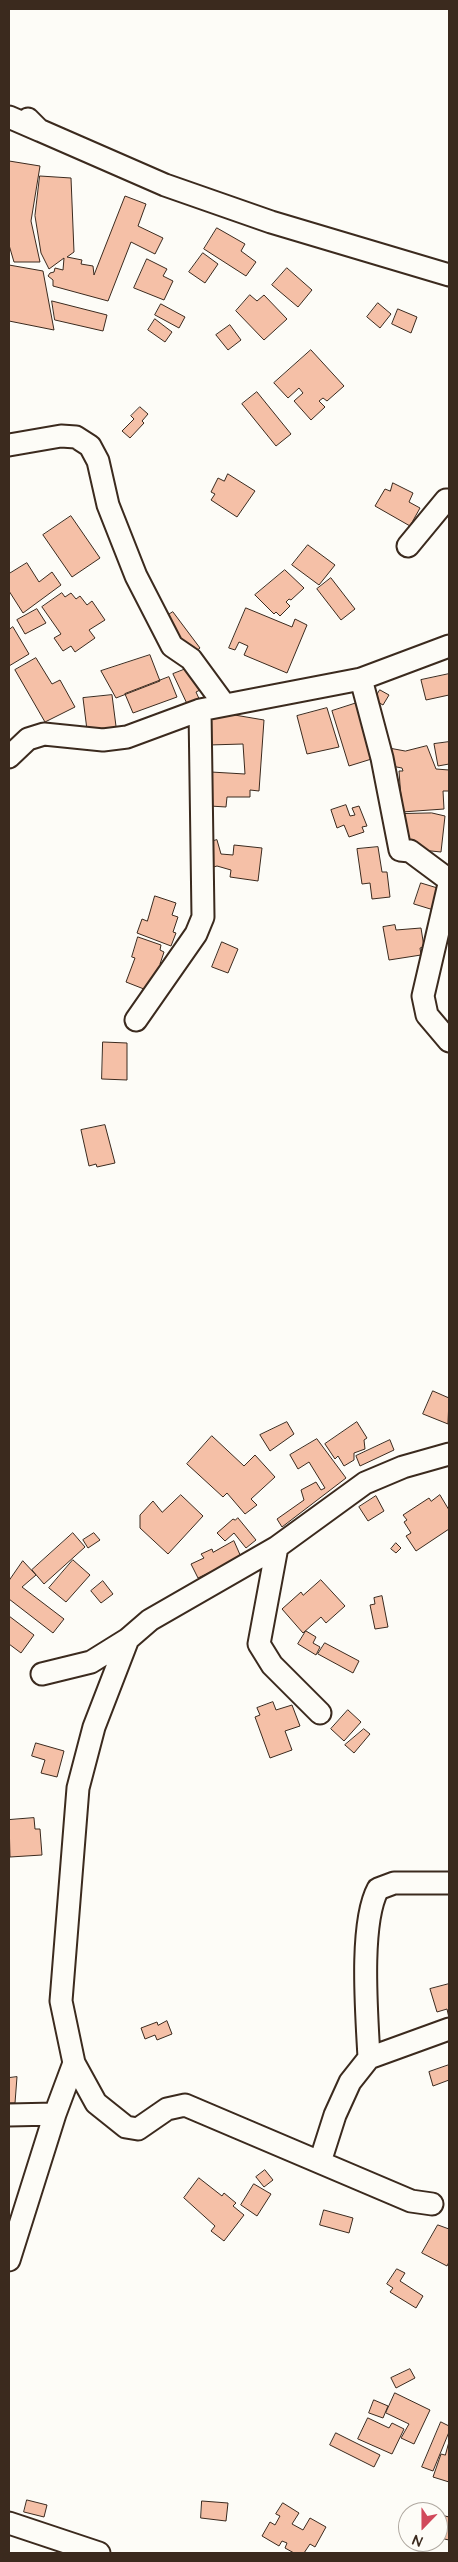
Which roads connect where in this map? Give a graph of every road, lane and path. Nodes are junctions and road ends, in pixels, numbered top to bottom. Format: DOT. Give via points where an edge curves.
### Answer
graph roads {
  1 [pos="25,122"];
  2 [pos="449,275"];
  3 [pos="9,445"];
  4 [pos="449,500"];
  5 [pos="408,546"];
  6 [pos="449,646"];
  7 [pos="361,679"];
  8 [pos="224,704"];
  9 [pos="200,710"];
  10 [pos="9,757"];
  11 [pos="449,880"];
  12 [pos="449,884"];
  13 [pos="136,1020"];
  14 [pos="449,1040"];
  15 [pos="449,1454"];
  16 [pos="277,1547"];
  17 [pos="128,1639"];
  18 [pos="42,1674"];
  19 [pos="320,1713"];
  20 [pos="449,1883"];
  21 [pos="449,2029"];
  22 [pos="369,2058"];
  23 [pos="74,2063"];
  24 [pos="55,2114"];
  25 [pos="9,2115"];
  26 [pos="320,2162"];
  27 [pos="432,2204"];
  28 [pos="9,2260"];
  29 [pos="9,2524"];
  30 [pos="99,2553"];
  1 -- 2 [label="street" via="183,192 270,222"];
  3 -- 8 [label="street" via="62,436 76,437 90,446 98,460 108,505 136,576 172,646 191,659"];
  4 -- 5 [label="street"];
  6 -- 7 [label="street"];
  7 -- 8 [label="street"];
  7 -- 11 [label="street" via="382,758 400,850 410,851"];
  8 -- 9 [label="street"];
  9 -- 10 [label="street" via="127,737 103,740 44,734 28,739"];
  9 -- 13 [label="street" via="203,917 196,934"];
  12 -- 14 [label="street" via="423,996 427,1015"];
  15 -- 16 [label="street" via="403,1467 366,1483"];
  16 -- 17 [label="street" via="150,1620"];
  16 -- 19 [label="street" via="259,1644 272,1665"];
  17 -- 18 [label="street" via="91,1662"];
  17 -- 23 [label="street" via="94,1727 78,1788 62,2001"];
  20 -- 22 [label="street" via="394,1883 378,1889 372,1900 366,2004"];
  21 -- 22 [label="street"];
  22 -- 26 [label="street" via="350,2082"];
  23 -- 24 [label="street"];
  23 -- 26 [label="street" via="96,2103 126,2127 138,2129 167,2109 185,2105"];
  24 -- 25 [label="street"];
  24 -- 28 [label="street"];
  26 -- 27 [label="street" via="412,2201"];
  29 -- 30 [label="street"];
}
